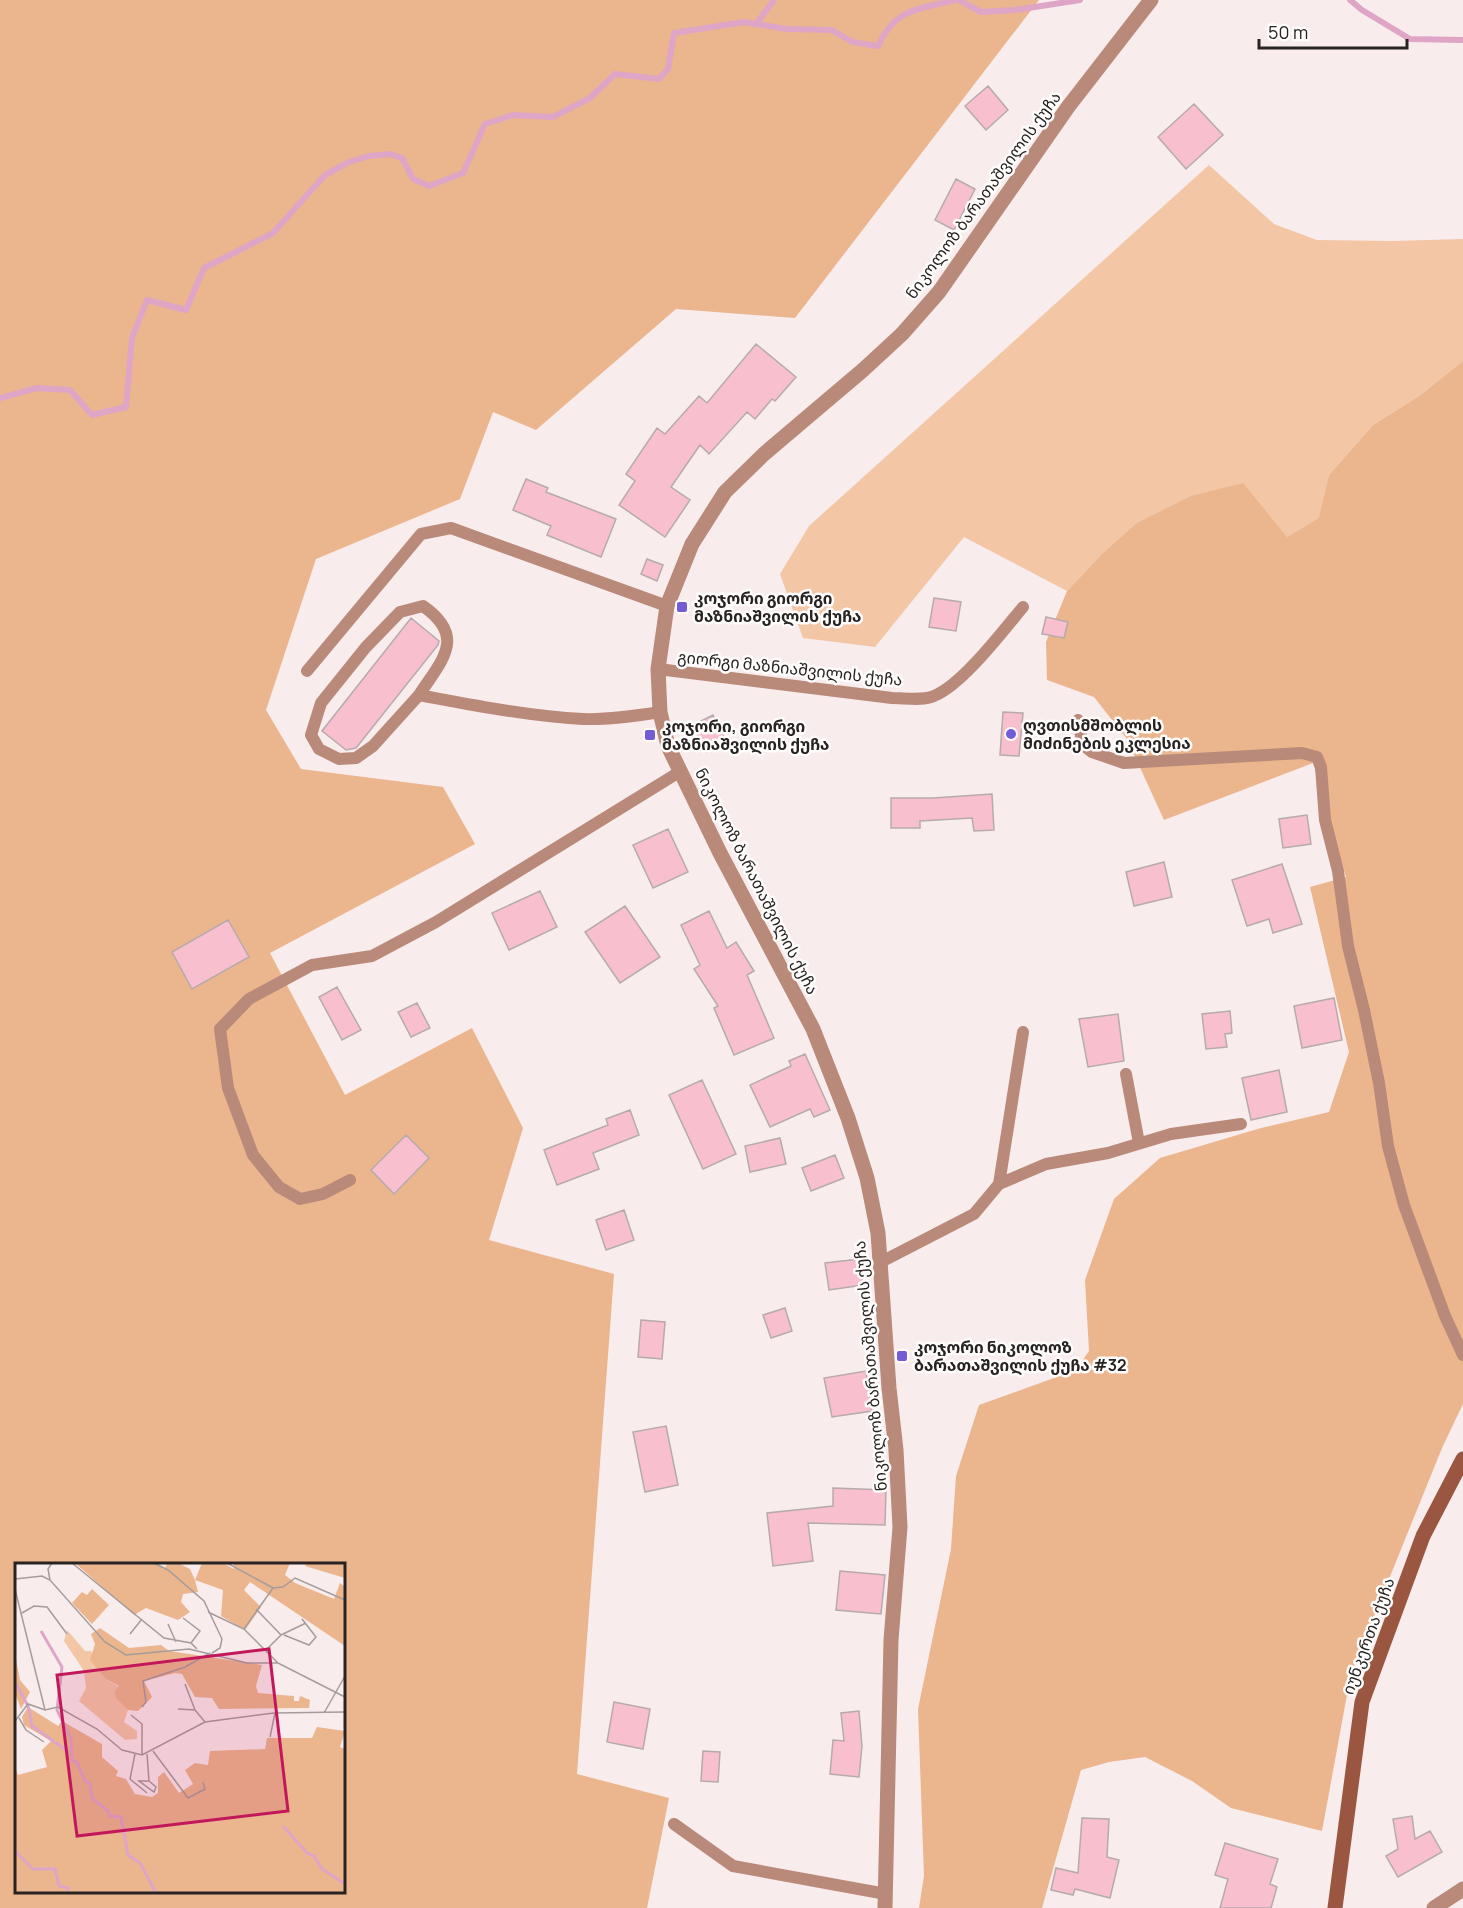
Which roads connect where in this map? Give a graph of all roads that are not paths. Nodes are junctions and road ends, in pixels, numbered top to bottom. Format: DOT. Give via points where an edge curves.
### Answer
graph roads {
  1 [pos="1151,0"];
  2 [pos="667,606"];
  3 [pos="1023,607"];
  4 [pos="658,669"];
  5 [pos="307,671"];
  6 [pos="419,695"];
  7 [pos="660,712"];
  8 [pos="1078,720"];
  9 [pos="681,771"];
  10 [pos="1023,1032"];
  11 [pos="1126,1074"];
  12 [pos="1241,1124"];
  13 [pos="1139,1143"];
  14 [pos="350,1180"];
  15 [pos="999,1184"];
  16 [pos="881,1262"];
  17 [pos="1463,1354"];
  18 [pos="1463,1459"];
  19 [pos="674,1824"];
  20 [pos="1462,1893"];
  21 [pos="886,1901"];
  22 [pos="1335,1908"];
  23 [pos="1434,1908"];
  1 -- 2 [label="street, ნიკოლოზ ბარათაშვილის ქუჩა" via="1068,107 939,292 902,334 725,492 692,544"];
  2 -- 4 [label="street, ნიკოლოზ ბარათაშვილის ქუჩა"];
  2 -- 5 [label="lane" via="451,528 421,534"];
  3 -- 4 [label="lane, გიორგი მაზნიაშვილის ქუჩა" via="980,658 947,690 932,697 892,698"];
  4 -- 7 [label="street, ნიკოლოზ ბარათაშვილის ქუჩა"];
  6 -- 6 [label="lane" via="373,746 356,758 339,759 319,749 311,735 321,703 366,647 400,612 423,606 438,617 448,636 444,656"];
  6 -- 7 [label="lane" via="584,719"];
  7 -- 9 [label="street, ნიკოლოზ ბარათაშვილის ქუჩა" via="668,746"];
  8 -- 17 [label="lane" via="1083,745 1124,763 1302,753 1317,756 1325,820 1379,1083 1388,1146 1408,1216"];
  9 -- 14 [label="lane" via="436,922 372,956 312,965 249,999 220,1029 228,1088 253,1155 279,1187 300,1199 323,1194"];
  9 -- 16 [label="street, ნიკოლოზ ბარათაშვილის ქუჩა" via="813,1029 867,1178"];
  10 -- 15 [label="lane"];
  11 -- 13 [label="lane"];
  12 -- 13 [label="lane"];
  13 -- 15 [label="lane" via="1046,1164"];
  15 -- 16 [label="lane" via="974,1214"];
  16 -- 21 [label="street, ნიკოლოზ ბარათაშვილის ქუჩა" via="900,1527 887,1744"];
  18 -- 22 [label="main road, იუნკერთა ქუჩა" via="1423,1536 1362,1702"];
  19 -- 21 [label="lane" via="733,1866"];
  20 -- 23 [label="street"];
}
